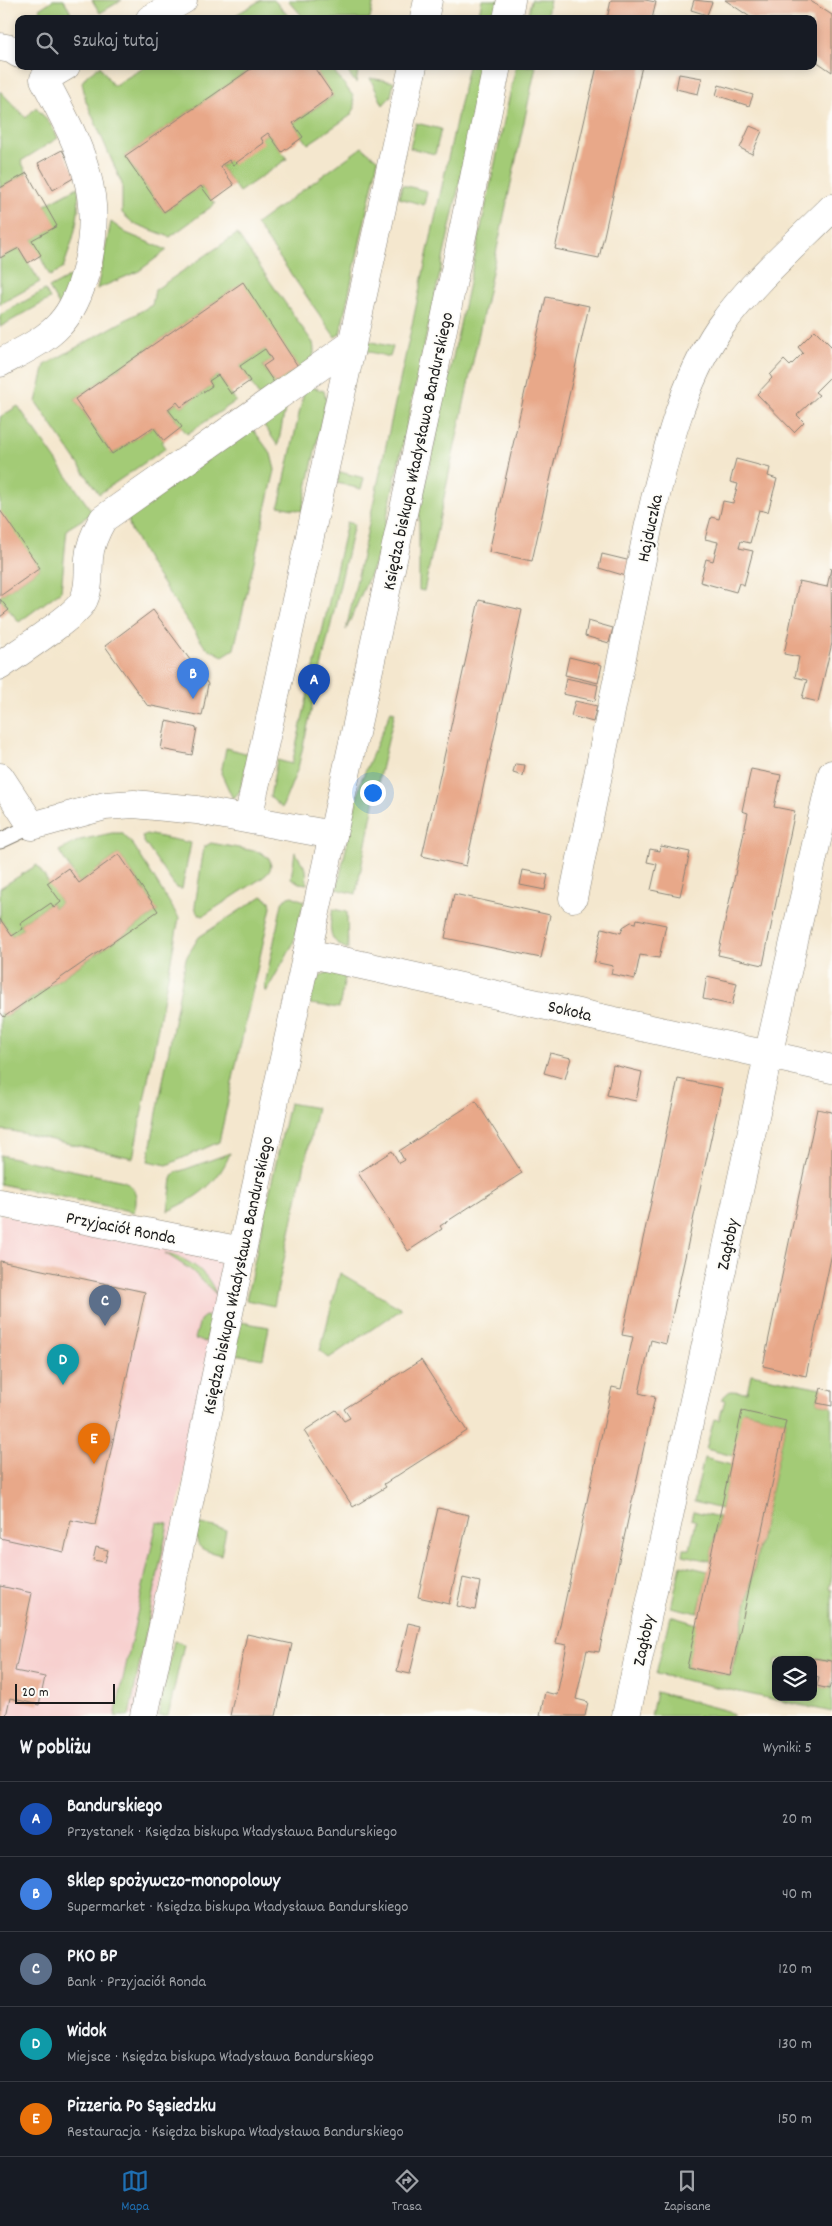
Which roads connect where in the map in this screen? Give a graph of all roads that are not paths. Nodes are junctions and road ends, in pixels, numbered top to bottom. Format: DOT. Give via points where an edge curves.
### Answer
graph roads {
  1 [pos="183,0"];
  2 [pos="428,0"];
  3 [pos="511,0"];
  4 [pos="157,15"];
  5 [pos="425,15"];
  6 [pos="508,15"];
  7 [pos="0,47"];
  8 [pos="15,52"];
  9 [pos="47,70"];
  10 [pos="412,70"];
  11 [pos="497,70"];
  12 [pos="832,208"];
  13 [pos="352,344"];
  14 [pos="0,363"];
  15 [pos="0,666"];
  16 [pos="832,774"];
  17 [pos="0,778"];
  18 [pos="248,819"];
  19 [pos="32,826"];
  20 [pos="333,835"];
  21 [pos="0,841"];
  22 [pos="573,898"];
  23 [pos="307,953"];
  24 [pos="768,1056"];
  25 [pos="832,1069"];
  26 [pos="0,1204"];
  27 [pos="242,1252"];
  28 [pos="144,1716"];
  29 [pos="626,1716"];
  1 -- 4 [label="street"];
  2 -- 5 [label="street"];
  3 -- 6 [label="street"];
  7 -- 8 [label="street"];
  9 -- 14 [label="street" via="87,170 94,212 91,251 82,285 72,308 60,324"];
  10 -- 13 [label="street"];
  11 -- 20 [label="street, Księdza biskupa Władysława Bandurskiego"];
  12 -- 22 [label="street, Hajduczka" via="753,288 721,326 683,403 648,529"];
  13 -- 15 [label="street" via="103,519 94,534 82,603"];
  13 -- 18 [label="street"];
  16 -- 24 [label="street, Zagłoby"];
  17 -- 19 [label="street"];
  18 -- 19 [label="street" via="134,804 105,806"];
  18 -- 20 [label="street"];
  19 -- 21 [label="lane"];
  20 -- 23 [label="street, Księdza biskupa Władysława Bandurskiego"];
  23 -- 24 [label="street, Sokoła"];
  23 -- 27 [label="street, Księdza biskupa Władysława Bandurskiego"];
  24 -- 25 [label="street, Sokoła"];
  24 -- 29 [label="street, Zagłoby"];
  26 -- 27 [label="street, Przyjaciół Ronda"];
  27 -- 28 [label="street, Księdza biskupa Władysława Bandurskiego"];
}
